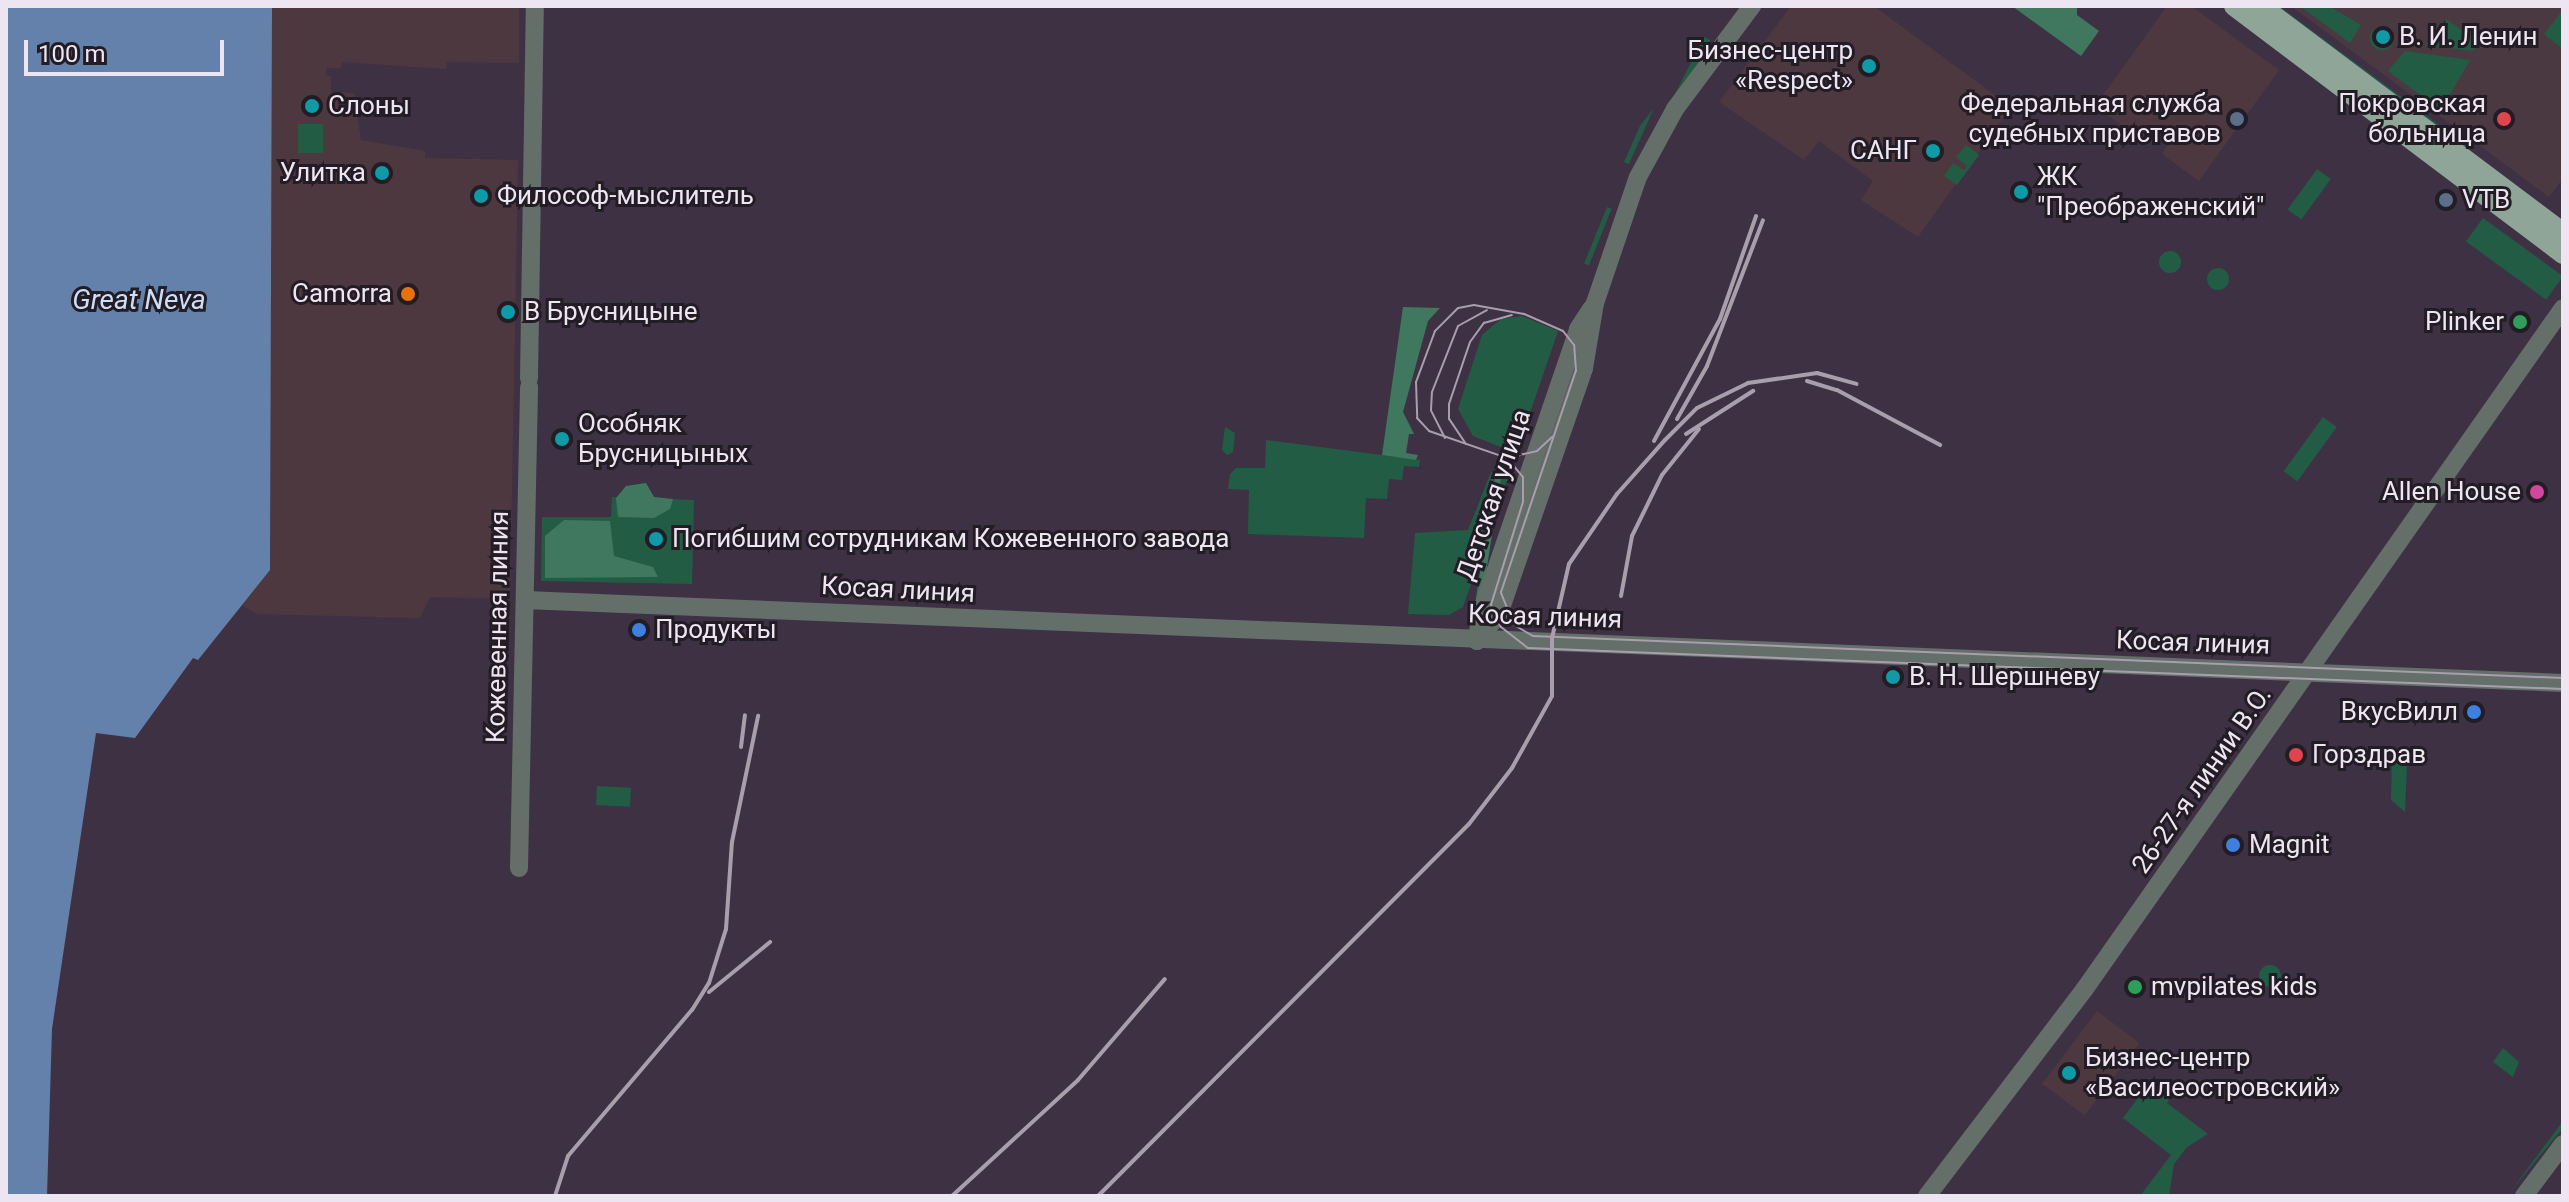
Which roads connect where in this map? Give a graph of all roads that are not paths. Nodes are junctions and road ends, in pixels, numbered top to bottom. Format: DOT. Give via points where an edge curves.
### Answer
graph roads {
  1 [pos="535,6"];
  2 [pos="1752,6"];
  3 [pos="2234,6"];
  4 [pos="2261,6"];
  5 [pos="2563,233"];
  6 [pos="2563,254"];
  7 [pos="2563,308"];
  8 [pos="525,600"];
  9 [pos="1477,641"];
  10 [pos="2309,673"];
  11 [pos="2563,683"];
  12 [pos="519,868"];
  13 [pos="2563,1144"];
  14 [pos="1927,1196"];
  15 [pos="2524,1196"];
  1 -- 8 [label="street, Кожевенная линия"];
  2 -- 9 [label="street, Детская улица" via="1655,140 1584,331 1584,368 1499,614"];
  3 -- 6 [label="main road"];
  4 -- 5 [label="main road"];
  7 -- 10 [label="street, 26-27-я линии В.О."];
  8 -- 9 [label="street, Косая линия"];
  8 -- 12 [label="street, Кожевенная линия"];
  9 -- 10 [label="street, Косая линия"];
  10 -- 11 [label="street, Косая линия"];
  10 -- 14 [label="street, 26-27-я линии В.О." via="2076,1001"];
  13 -- 15 [label="street"];
}
